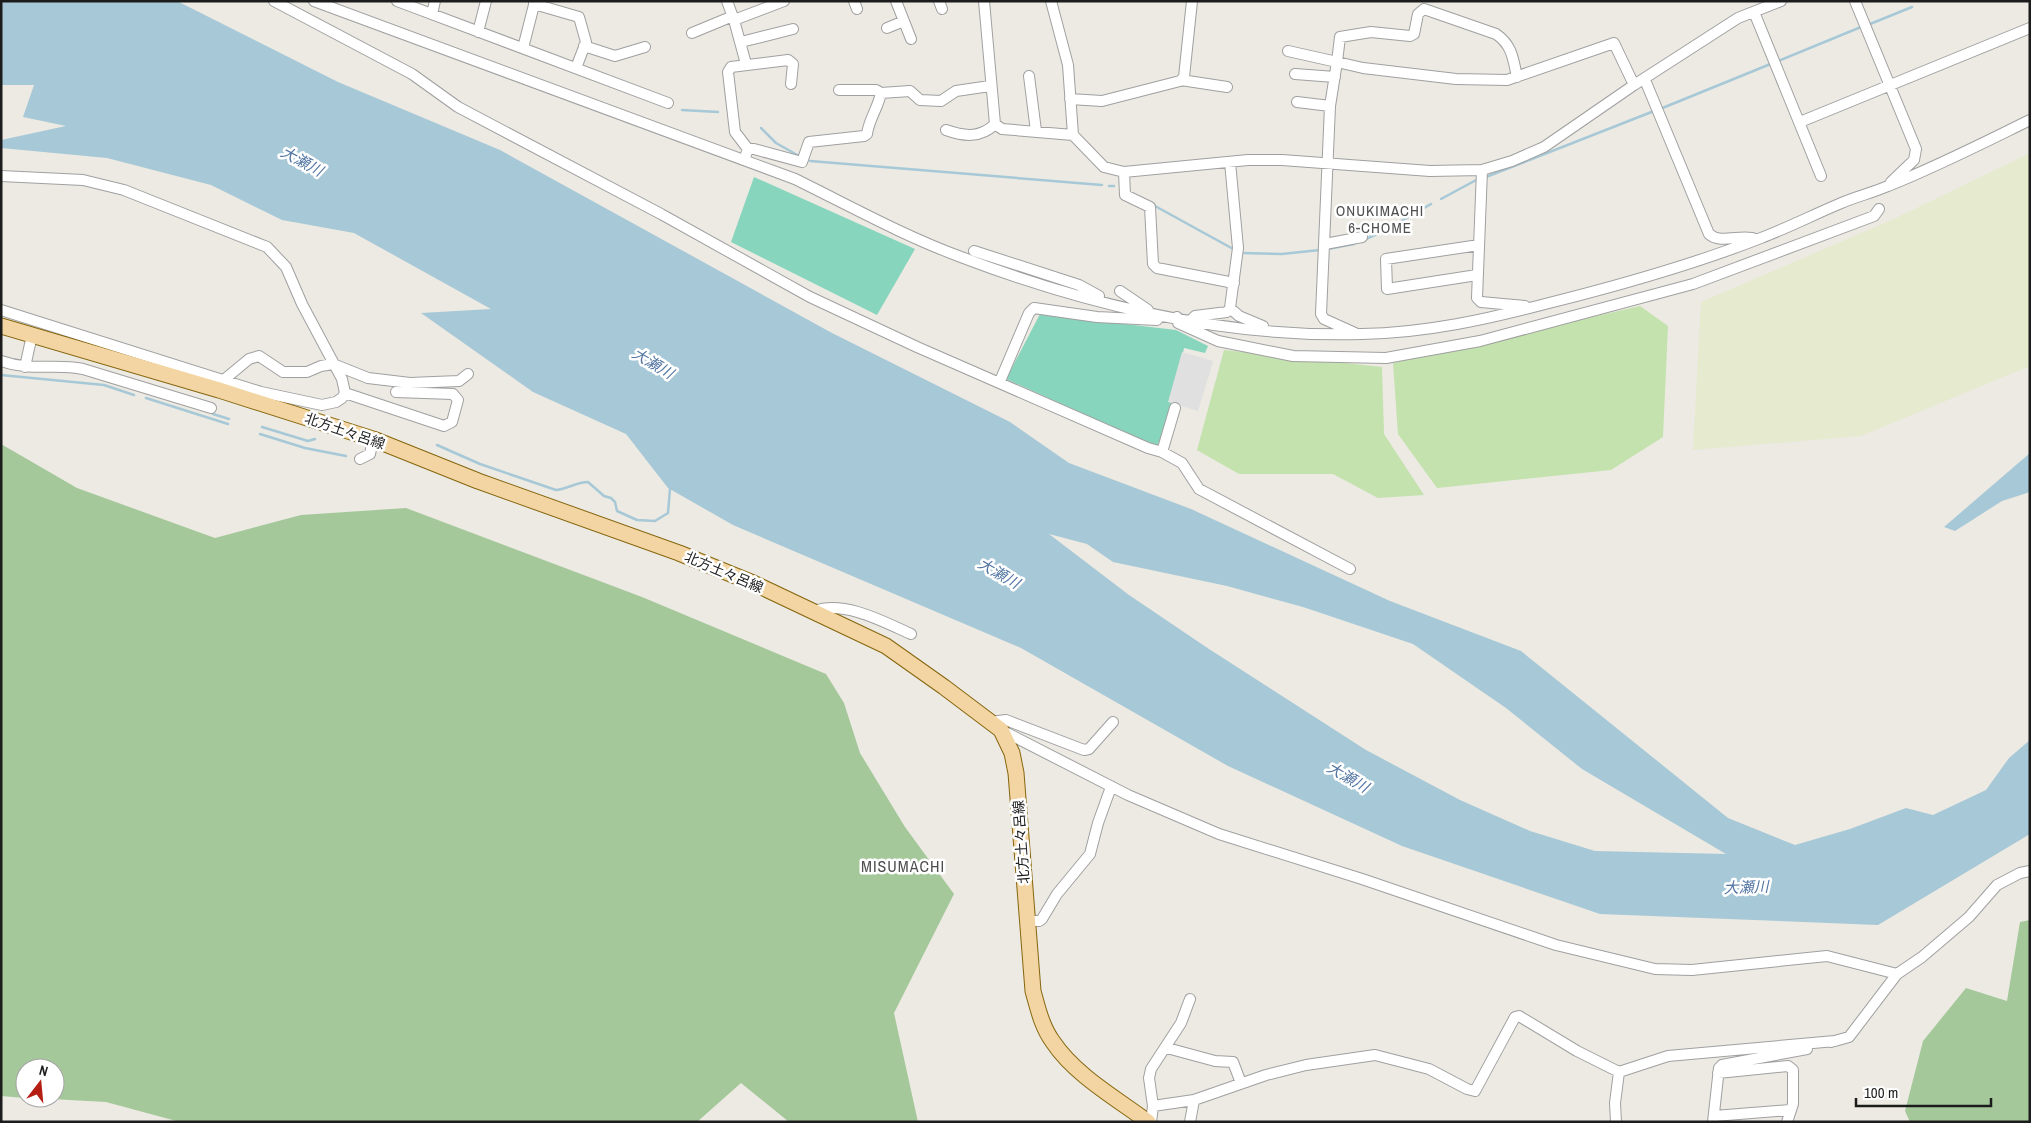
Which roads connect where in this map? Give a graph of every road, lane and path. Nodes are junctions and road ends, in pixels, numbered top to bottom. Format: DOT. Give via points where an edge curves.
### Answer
graph roads {
  1 [pos="274,1"];
  2 [pos="314,1"];
  3 [pos="397,1"];
  4 [pos="436,1"];
  5 [pos="486,1"];
  6 [pos="727,1"];
  7 [pos="784,1"];
  8 [pos="896,1"];
  9 [pos="984,1"];
  10 [pos="1051,1"];
  11 [pos="1192,1"];
  12 [pos="1781,1"];
  13 [pos="1855,1"];
  14 [pos="535,3"];
  15 [pos="1754,12"];
  16 [pos="432,14"];
  17 [pos="734,18"];
  18 [pos="904,21"];
  19 [pos="888,28"];
  20 [pos="2030,28"];
  21 [pos="793,29"];
  22 [pos="478,32"];
  23 [pos="692,33"];
  24 [pos="911,39"];
  25 [pos="741,42"];
  26 [pos="584,46"];
  27 [pos="522,48"];
  28 [pos="644,48"];
  29 [pos="1288,51"];
  30 [pos="1337,62"];
  31 [pos="746,64"];
  32 [pos="576,68"];
  33 [pos="1295,74"];
  34 [pos="1030,76"];
  35 [pos="1335,77"];
  36 [pos="1517,77"];
  37 [pos="1181,80"];
  38 [pos="1645,80"];
  39 [pos="791,84"];
  40 [pos="1889,84"];
  41 [pos="1634,85"];
  42 [pos="990,86"];
  43 [pos="1227,88"];
  44 [pos="839,90"];
  45 [pos="881,94"];
  46 [pos="1070,99"];
  47 [pos="1297,102"];
  48 [pos="668,103"];
  49 [pos="1330,106"];
  50 [pos="2030,120"];
  51 [pos="1800,122"];
  52 [pos="994,124"];
  53 [pos="946,130"];
  54 [pos="1036,131"];
  55 [pos="1073,135"];
  56 [pos="748,149"];
  57 [pos="744,160"];
  58 [pos="1230,162"];
  59 [pos="1328,163"];
  60 [pos="1482,170"];
  61 [pos="1124,172"];
  62 [pos="1,176"];
  63 [pos="1821,176"];
  64 [pos="1887,186"];
  65 [pos="1880,209"];
  66 [pos="1362,236"];
  67 [pos="1757,240"];
  68 [pos="1325,244"];
  69 [pos="1479,245"];
  70 [pos="974,251"];
  71 [pos="1476,275"];
  72 [pos="1234,283"];
  73 [pos="1120,291"];
  74 [pos="1106,302"];
  75 [pos="1533,307"];
  76 [pos="1230,308"];
  77 [pos="1,310"];
  78 [pos="1157,314"];
  79 [pos="1177,318"];
  80 [pos="1192,320"];
  81 [pos="1,326"];
  82 [pos="1274,330"];
  83 [pos="1356,334"];
  84 [pos="32,335"];
  85 [pos="1,361"];
  86 [pos="334,364"];
  87 [pos="26,367"];
  88 [pos="468,374"];
  89 [pos="1000,381"];
  90 [pos="218,384"];
  91 [pos="396,392"];
  92 [pos="345,393"];
  93 [pos="211,408"];
  94 [pos="1175,408"];
  95 [pos="373,440"];
  96 [pos="1162,452"];
  97 [pos="360,459"];
  98 [pos="1350,569"];
  99 [pos="815,611"];
  100 [pos="911,634"];
  101 [pos="1113,722"];
  102 [pos="996,726"];
  103 [pos="1112,787"];
  104 [pos="2030,871"];
  105 [pos="1027,921"];
  106 [pos="1897,974"];
  107 [pos="1190,999"];
  108 [pos="1835,1041"];
  109 [pos="1167,1048"];
  110 [pos="1619,1072"];
  111 [pos="1718,1073"];
  112 [pos="1241,1083"];
  113 [pos="1194,1100"];
  114 [pos="1153,1106"];
  115 [pos="1790,1110"];
  116 [pos="1714,1119"];
  117 [pos="1149,1122"];
  118 [pos="1190,1122"];
  119 [pos="1616,1122"];
  120 [pos="1787,1122"];
  1 -- 89 [label="street" via="412,74 458,107 662,214 810,297"];
  2 -- 57 [label="street"];
  3 -- 16 [label="street"];
  4 -- 16 [label="street"];
  5 -- 22 [label="street"];
  6 -- 17 [label="street"];
  7 -- 17 [label="street"];
  8 -- 18 [label="street"];
  9 -- 42 [label="street"];
  10 -- 46 [label="street" via="1068,65"];
  11 -- 37 [label="street" via="1184,77"];
  12 -- 15 [label="street"];
  13 -- 40 [label="street"];
  14 -- 26 [label="street" via="579,17 586,42"];
  14 -- 27 [label="street"];
  15 -- 38 [label="street" via="1738,18"];
  15 -- 51 [label="street"];
  16 -- 22 [label="street"];
  17 -- 23 [label="street"];
  17 -- 25 [label="street"];
  18 -- 19 [label="street"];
  18 -- 24 [label="street"];
  20 -- 40 [label="street"];
  21 -- 25 [label="street"];
  22 -- 27 [label="street"];
  25 -- 31 [label="street"];
  26 -- 28 [label="street" via="615,56"];
  26 -- 32 [label="street"];
  27 -- 32 [label="street"];
  29 -- 30 [label="street"];
  30 -- 35 [label="street"];
  30 -- 36 [label="street" via="1456,79 1507,80"];
  30 -- 36 [label="street" via="1340,37 1371,32 1410,36 1414,34 1418,14 1424,9 1496,34 1510,47"];
  31 -- 39 [label="street" via="788,60 792,64"];
  31 -- 56 [label="street" via="731,67 728,72 735,132"];
  32 -- 48 [label="street"];
  33 -- 35 [label="street"];
  34 -- 54 [label="street"];
  35 -- 49 [label="street"];
  36 -- 41 [label="street" via="1614,44"];
  37 -- 43 [label="street"];
  37 -- 46 [label="street" via="1102,101"];
  38 -- 41 [label="street"];
  38 -- 67 [label="street" via="1709,234 1716,238 1751,237"];
  40 -- 51 [label="street"];
  40 -- 64 [label="street" via="1913,138 1916,156"];
  41 -- 60 [label="street" via="1544,147"];
  42 -- 45 [label="street" via="956,91 941,101 920,100 910,91"];
  42 -- 52 [label="street"];
  44 -- 45 [label="street" via="876,90"];
  45 -- 56 [label="street" via="878,109 868,122 867,134 809,142 802,162"];
  46 -- 55 [label="street"];
  47 -- 49 [label="street"];
  49 -- 59 [label="street"];
  50 -- 64 [label="street"];
  51 -- 63 [label="street"];
  52 -- 53 [label="street" via="979,134 961,136"];
  52 -- 54 [label="street" via="1002,129"];
  54 -- 55 [label="street"];
  55 -- 61 [label="street" via="1104,167"];
  56 -- 57 [label="street"];
  57 -- 74 [label="street" via="796,179 959,256 1043,285"];
  58 -- 59 [label="street" via="1282,160"];
  58 -- 61 [label="street"];
  58 -- 72 [label="street" via="1238,248"];
  59 -- 60 [label="street" via="1430,171"];
  59 -- 68 [label="street"];
  60 -- 69 [label="street"];
  61 -- 72 [label="street" via="1125,195 1150,207 1153,264 1157,268"];
  62 -- 86 [label="street" via="83,180 124,190 267,247 286,268"];
  64 -- 67 [label="street"];
  65 -- 79 [label="street" via="1874,216 1693,284 1480,341 1386,358 1293,356 1218,341 1178,323"];
  66 -- 68 [label="street"];
  67 -- 75 [label="street" via="1653,275"];
  68 -- 83 [label="street" via="1321,314 1324,319"];
  69 -- 71 [label="street"];
  69 -- 71 [label="street" via="1386,258 1388,289"];
  70 -- 74 [label="street" via="1079,284"];
  71 -- 75 [label="street" via="1477,298 1481,302"];
  72 -- 76 [label="street"];
  73 -- 78 [label="street"];
  74 -- 78 [label="street"];
  75 -- 83 [label="street" via="1439,327"];
  76 -- 80 [label="street" via="1227,312 1196,316"];
  76 -- 82 [label="street" via="1239,316"];
  77 -- 90 [label="street"];
  78 -- 79 [label="street"];
  78 -- 89 [label="street" via="1157,320 1097,318 1034,308"];
  79 -- 80 [label="street"];
  80 -- 82 [label="street"];
  81 -- 84 [label="main road, 北方土々呂線"];
  82 -- 83 [label="street"];
  84 -- 87 [label="street"];
  84 -- 90 [label="main road, 北方土々呂線"];
  85 -- 87 [label="street"];
  86 -- 88 [label="street" via="368,378 410,383 459,381"];
  86 -- 90 [label="street" via="306,372 283,372 259,356 249,359"];
  86 -- 92 [label="street"];
  87 -- 93 [label="street" via="70,366"];
  89 -- 96 [label="street"];
  90 -- 92 [label="street" via="322,405 336,402"];
  90 -- 95 [label="main road, 北方土々呂線"];
  91 -- 92 [label="street" via="453,394 458,400 452,422 444,426"];
  94 -- 96 [label="street"];
  95 -- 97 [label="street" via="370,454"];
  95 -- 99 [label="main road, 北方土々呂線" via="478,482 679,553"];
  96 -- 98 [label="street" via="1182,463 1199,489"];
  99 -- 100 [label="street" via="827,607 850,611"];
  99 -- 102 [label="main road, 北方土々呂線" via="886,646"];
  101 -- 102 [label="street" via="1084,750 1006,720"];
  102 -- 103 [label="street"];
  102 -- 105 [label="main road, 北方土々呂線" via="1012,752 1016,773"];
  103 -- 105 [label="street" via="1087,859 1057,894 1042,919"];
  103 -- 106 [label="street" via="1225,836 1362,879 1512,932 1612,960 1672,970 1827,956"];
  104 -- 106 [label="street" via="1997,885 1969,917"];
  105 -- 117 [label="main road, 北方土々呂線" via="1033,992 1041,1019 1053,1042 1077,1068"];
  106 -- 108 [label="street" via="1849,1037"];
  107 -- 109 [label="street"];
  108 -- 110 [label="street" via="1668,1056"];
  108 -- 111 [label="street" via="1722,1065"];
  109 -- 112 [label="street" via="1215,1061 1233,1062"];
  109 -- 114 [label="street" via="1151,1069"];
  110 -- 112 [label="street" via="1519,1016 1515,1017 1475,1091 1429,1069 1375,1054 1306,1066"];
  110 -- 119 [label="street"];
  111 -- 115 [label="street" via="1788,1066 1794,1070"];
  111 -- 116 [label="street"];
  112 -- 113 [label="street"];
  113 -- 114 [label="street"];
  113 -- 118 [label="street"];
  114 -- 117 [label="street"];
  115 -- 116 [label="street"];
  115 -- 120 [label="street"];
}
